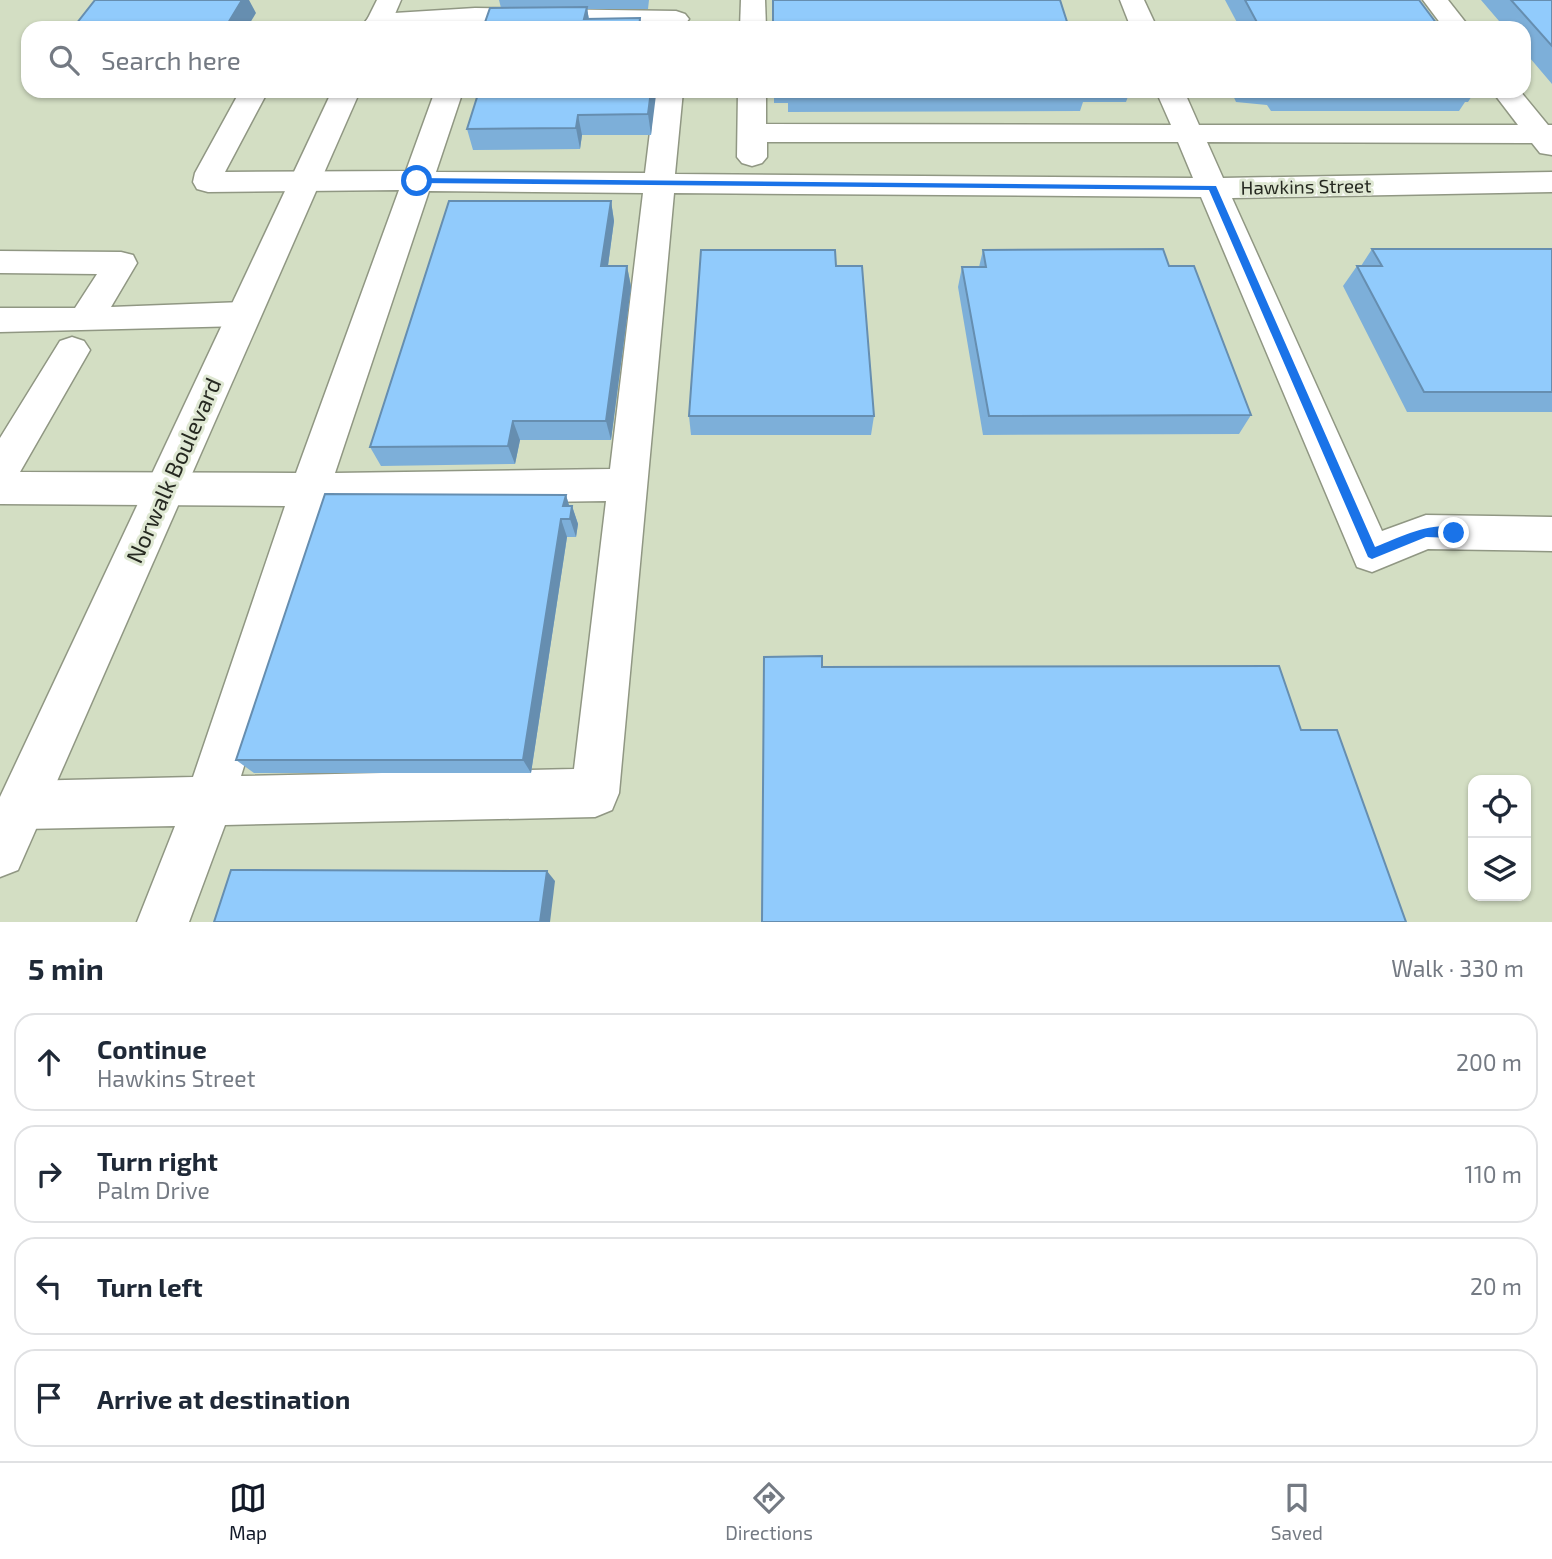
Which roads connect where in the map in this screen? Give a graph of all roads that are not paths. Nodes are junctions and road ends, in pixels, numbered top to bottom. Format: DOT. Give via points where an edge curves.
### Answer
graph roads {
  1 [pos="753,0"];
  2 [pos="1132,0"];
  3 [pos="1435,0"];
  4 [pos="475,15"];
  5 [pos="676,16"];
  6 [pos="381,17"];
  7 [pos="753,21"];
  8 [pos="1141,21"];
  9 [pos="1452,21"];
  10 [pos="250,98"];
  11 [pos="343,98"];
  12 [pos="447,98"];
  13 [pos="668,98"];
  14 [pos="752,98"];
  15 [pos="1173,98"];
  16 [pos="1512,98"];
  17 [pos="752,133"];
  18 [pos="1188,134"];
  19 [pos="1548,139"];
  20 [pos="303,180"];
  21 [pos="417,181"];
  22 [pos="1552,182"];
  23 [pos="660,183"];
  24 [pos="751,184"];
  25 [pos="1213,188"];
  26 [pos="0,262"];
  27 [pos="243,314"];
  28 [pos="0,320"];
  29 [pos="78,335"];
  30 [pos="0,471"];
  31 [pos="628,485"];
  32 [pos="0,488"];
  33 [pos="310,489"];
  34 [pos="164,491"];
  35 [pos="1552,534"];
  36 [pos="209,801"];
  37 [pos="23,804"];
  38 [pos="1,857"];
  39 [pos="163,922"];
  1 -- 7 [label="street"];
  2 -- 8 [label="street"];
  3 -- 9 [label="street"];
  4 -- 5 [label="street"];
  4 -- 6 [label="street"];
  10 -- 20 [label="street, Hawkins Street" via="208,182"];
  11 -- 20 [label="street, Norwalk Boulevard"];
  12 -- 21 [label="street"];
  13 -- 23 [label="street"];
  14 -- 17 [label="street"];
  15 -- 18 [label="street"];
  16 -- 19 [label="street"];
  17 -- 18 [label="street"];
  17 -- 24 [label="street"];
  18 -- 19 [label="street"];
  18 -- 25 [label="street"];
  20 -- 21 [label="street, Hawkins Street"];
  20 -- 27 [label="street, Norwalk Boulevard"];
  21 -- 23 [label="street, Hawkins Street"];
  21 -- 33 [label="street"];
  22 -- 25 [label="street, Hawkins Street"];
  23 -- 24 [label="street, Hawkins Street"];
  23 -- 31 [label="street"];
  24 -- 25 [label="street, Hawkins Street"];
  25 -- 35 [label="street" via="1372,554 1426,532"];
  26 -- 29 [label="street" via="121,263"];
  27 -- 29 [label="street"];
  27 -- 34 [label="street, Norwalk Boulevard"];
  28 -- 29 [label="street"];
  29 -- 30 [label="street"];
  31 -- 33 [label="street"];
  31 -- 36 [label="street" via="595,793"];
  32 -- 34 [label="street"];
  33 -- 34 [label="street"];
  33 -- 36 [label="street"];
  34 -- 37 [label="street, Norwalk Boulevard"];
  36 -- 37 [label="street"];
  36 -- 39 [label="street"];
  37 -- 38 [label="street, Norwalk Boulevard"];
}
